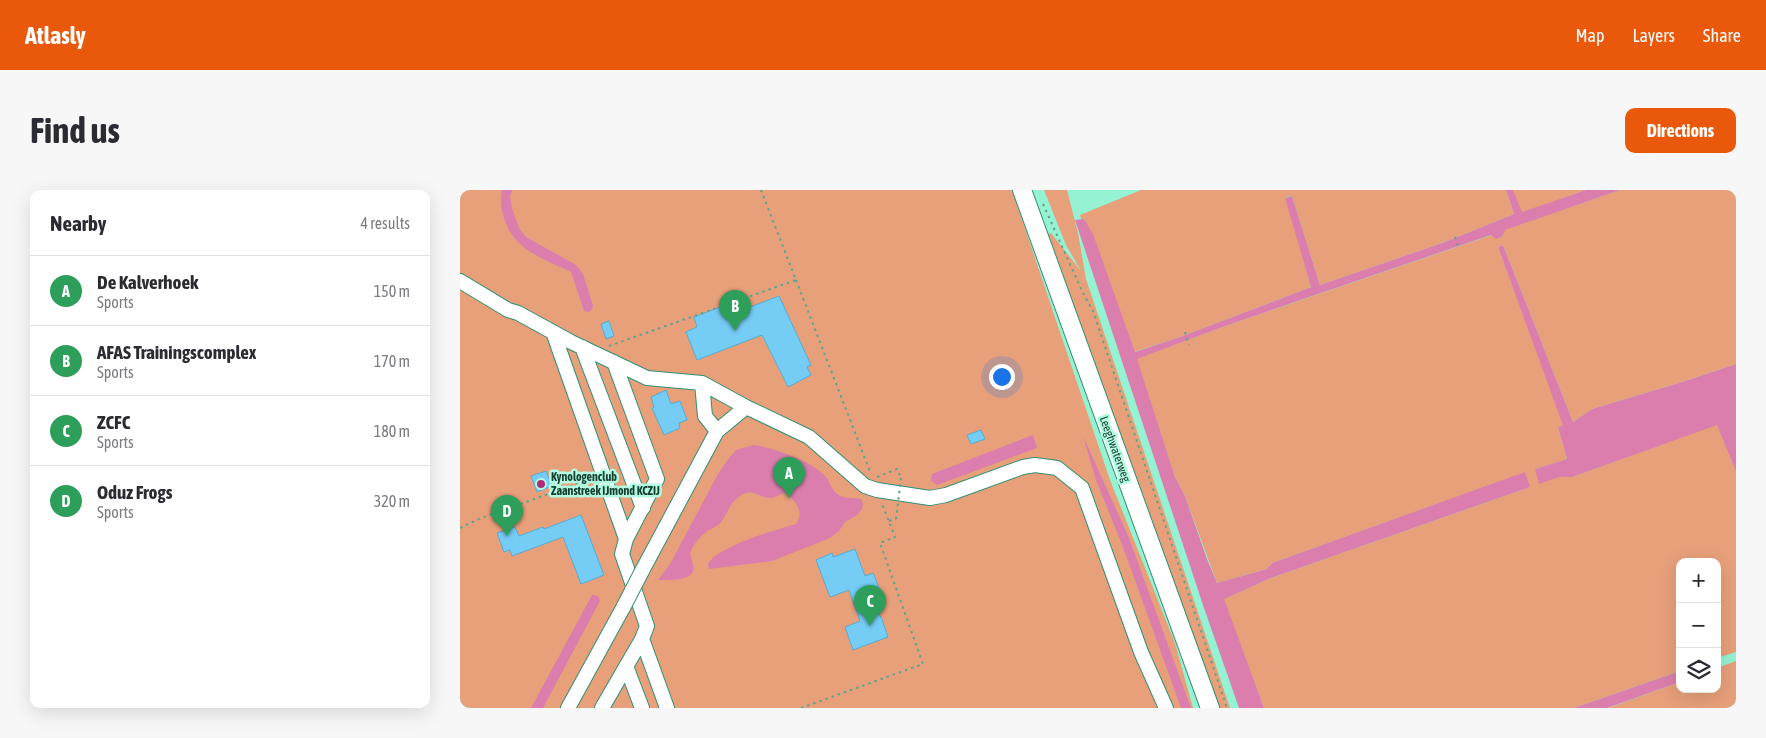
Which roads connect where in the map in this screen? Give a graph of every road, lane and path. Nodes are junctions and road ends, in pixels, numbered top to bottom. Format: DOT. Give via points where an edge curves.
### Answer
graph roads {
  1 [pos="761,190"];
  2 [pos="1022,190"];
  3 [pos="1040,197"];
  4 [pos="1455,236"];
  5 [pos="1459,249"];
  6 [pos="796,280"];
  7 [pos="460,281"];
  8 [pos="553,332"];
  9 [pos="1185,332"];
  10 [pos="1189,345"];
  11 [pos="587,349"];
  12 [pos="614,362"];
  13 [pos="702,383"];
  14 [pos="746,407"];
  15 [pos="717,431"];
  16 [pos="602,475"];
  17 [pos="877,490"];
  18 [pos="643,508"];
  19 [pos="889,522"];
  20 [pos="460,528"];
  21 [pos="626,539"];
  22 [pos="642,639"];
  23 [pos="626,666"];
  24 [pos="608,704"];
  25 [pos="568,708"];
  26 [pos="642,708"];
  27 [pos="667,708"];
  28 [pos="801,708"];
  29 [pos="1166,708"];
  30 [pos="1210,708"];
  31 [pos="1227,708"];
  1 -- 6 [label="path"];
  2 -- 30 [label="main road, Leeghwaterweg"];
  3 -- 31 [label="path" via="1093,311"];
  4 -- 5 [label="path"];
  6 -- 11 [label="path"];
  6 -- 19 [label="path, bridge" via="872,478 897,469 901,478 896,519"];
  7 -- 8 [label="lane"];
  8 -- 11 [label="lane"];
  8 -- 16 [label="lane"];
  9 -- 10 [label="path"];
  11 -- 12 [label="lane"];
  11 -- 18 [label="lane"];
  12 -- 13 [label="lane" via="647,378"];
  12 -- 18 [label="lane" via="657,479"];
  13 -- 14 [label="lane"];
  13 -- 15 [label="lane" via="705,416"];
  14 -- 15 [label="lane"];
  14 -- 17 [label="lane" via="809,437 865,486"];
  15 -- 25 [label="lane, bridge"];
  16 -- 20 [label="path"];
  16 -- 21 [label="lane"];
  17 -- 19 [label="path"];
  17 -- 29 [label="lane" via="930,498 1024,467 1057,468 1082,488 1141,652"];
  18 -- 21 [label="lane"];
  19 -- 28 [label="path" via="895,537 880,543 923,664"];
  21 -- 22 [label="lane" via="622,554 647,626"];
  22 -- 23 [label="lane"];
  22 -- 27 [label="lane"];
  23 -- 24 [label="lane"];
  23 -- 26 [label="lane"];
}
